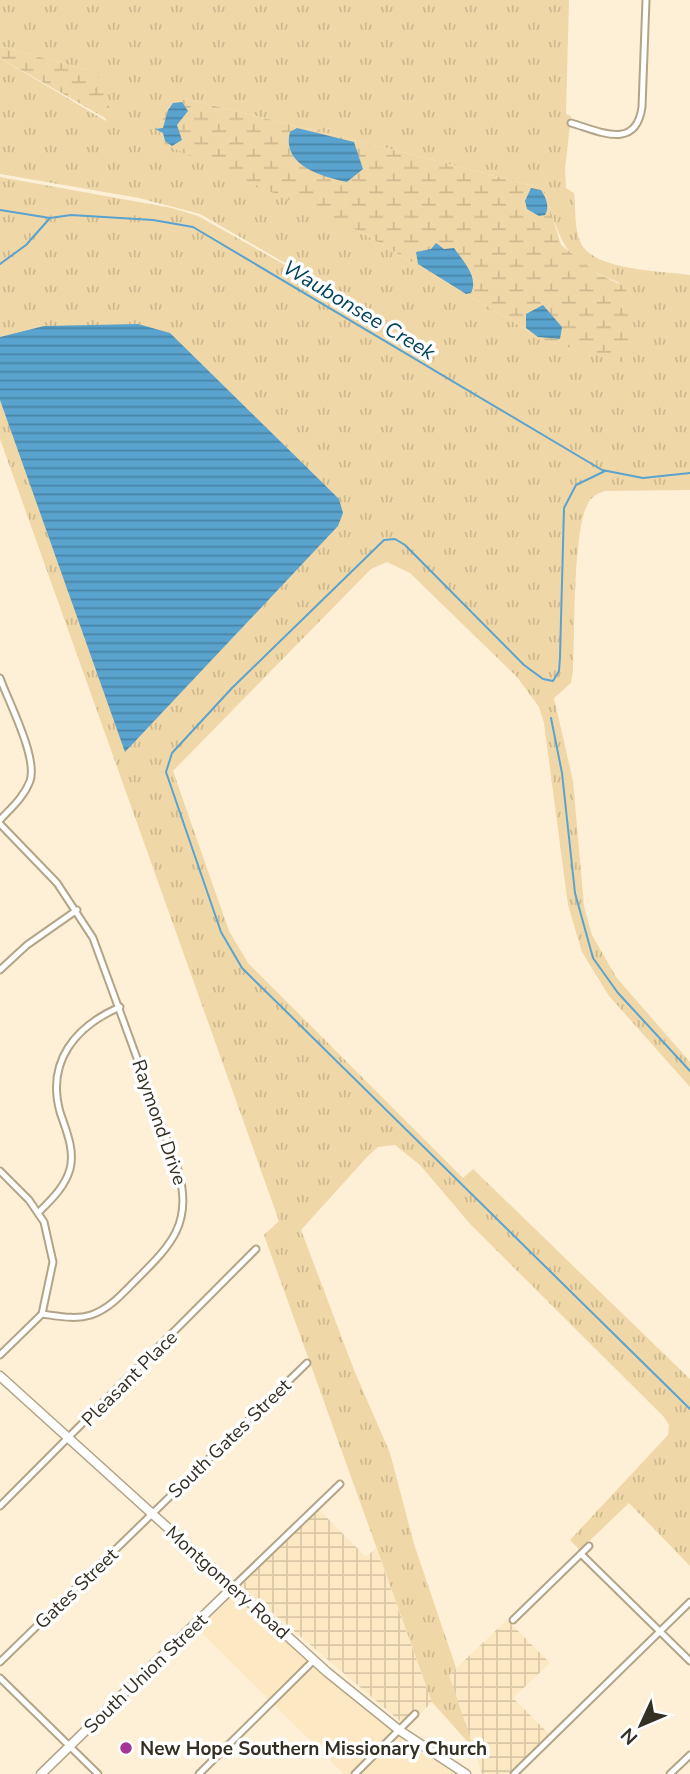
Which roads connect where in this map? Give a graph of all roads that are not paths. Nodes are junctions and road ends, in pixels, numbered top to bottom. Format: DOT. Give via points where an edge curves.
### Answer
graph roads {
  1 [pos="646,0"];
  2 [pos="571,123"];
  3 [pos="0,678"];
  4 [pos="3,699"];
  5 [pos="0,822"];
  6 [pos="77,910"];
  7 [pos="0,970"];
  8 [pos="120,1007"];
  9 [pos="0,1171"];
  10 [pos="39,1212"];
  11 [pos="256,1249"];
  12 [pos="42,1314"];
  13 [pos="0,1355"];
  14 [pos="307,1363"];
  15 [pos="0,1376"];
  16 [pos="68,1439"];
  17 [pos="340,1484"];
  18 [pos="0,1506"];
  19 [pos="152,1514"];
  20 [pos="589,1546"];
  21 [pos="581,1554"];
  22 [pos="233,1587"];
  23 [pos="690,1602"];
  24 [pos="513,1620"];
  25 [pos="660,1631"];
  26 [pos="314,1660"];
  27 [pos="690,1661"];
  28 [pos="0,1662"];
  29 [pos="0,1678"];
  30 [pos="415,1714"];
  31 [pos="399,1730"];
  32 [pos="70,1745"];
  33 [pos="690,1755"];
  34 [pos="41,1774"];
  35 [pos="98,1774"];
  36 [pos="199,1774"];
  37 [pos="355,1774"];
  38 [pos="466,1774"];
  39 [pos="514,1774"];
  40 [pos="670,1774"];
  1 -- 2 [label="street" via="638,123 616,135"];
  3 -- 4 [label="street"];
  4 -- 5 [label="street" via="31,758 31,779"];
  5 -- 6 [label="street, Raymond Drive"];
  6 -- 7 [label="street" via="27,944"];
  6 -- 8 [label="street, Raymond Drive" via="102,957"];
  8 -- 10 [label="street" via="79,1032 58,1067 56,1094 72,1160 61,1189"];
  8 -- 12 [label="street, Raymond Drive" via="180,1178 183,1214 172,1242 113,1303 79,1317"];
  9 -- 10 [label="street"];
  10 -- 12 [label="street" via="50,1236 53,1262"];
  11 -- 16 [label="street, Pleasant Place"];
  12 -- 13 [label="street"];
  14 -- 19 [label="street, South Gates Street"];
  15 -- 16 [label="street, Montgomery Road"];
  16 -- 18 [label="street, Pleasant Place"];
  16 -- 19 [label="street, Montgomery Road"];
  17 -- 22 [label="street, South Union Street"];
  19 -- 22 [label="street, Montgomery Road"];
  19 -- 28 [label="street, Gates Street"];
  20 -- 21 [label="street"];
  21 -- 24 [label="street"];
  21 -- 25 [label="street"];
  22 -- 26 [label="street, Montgomery Road"];
  22 -- 32 [label="street, South Union Street"];
  23 -- 25 [label="street"];
  25 -- 27 [label="street"];
  25 -- 39 [label="street"];
  26 -- 31 [label="street, Montgomery Road"];
  26 -- 36 [label="street"];
  29 -- 32 [label="street"];
  30 -- 31 [label="street"];
  31 -- 37 [label="street"];
  31 -- 38 [label="street, Montgomery Road"];
  32 -- 34 [label="street, South Union Street"];
  32 -- 35 [label="street"];
  33 -- 40 [label="street"];
}
